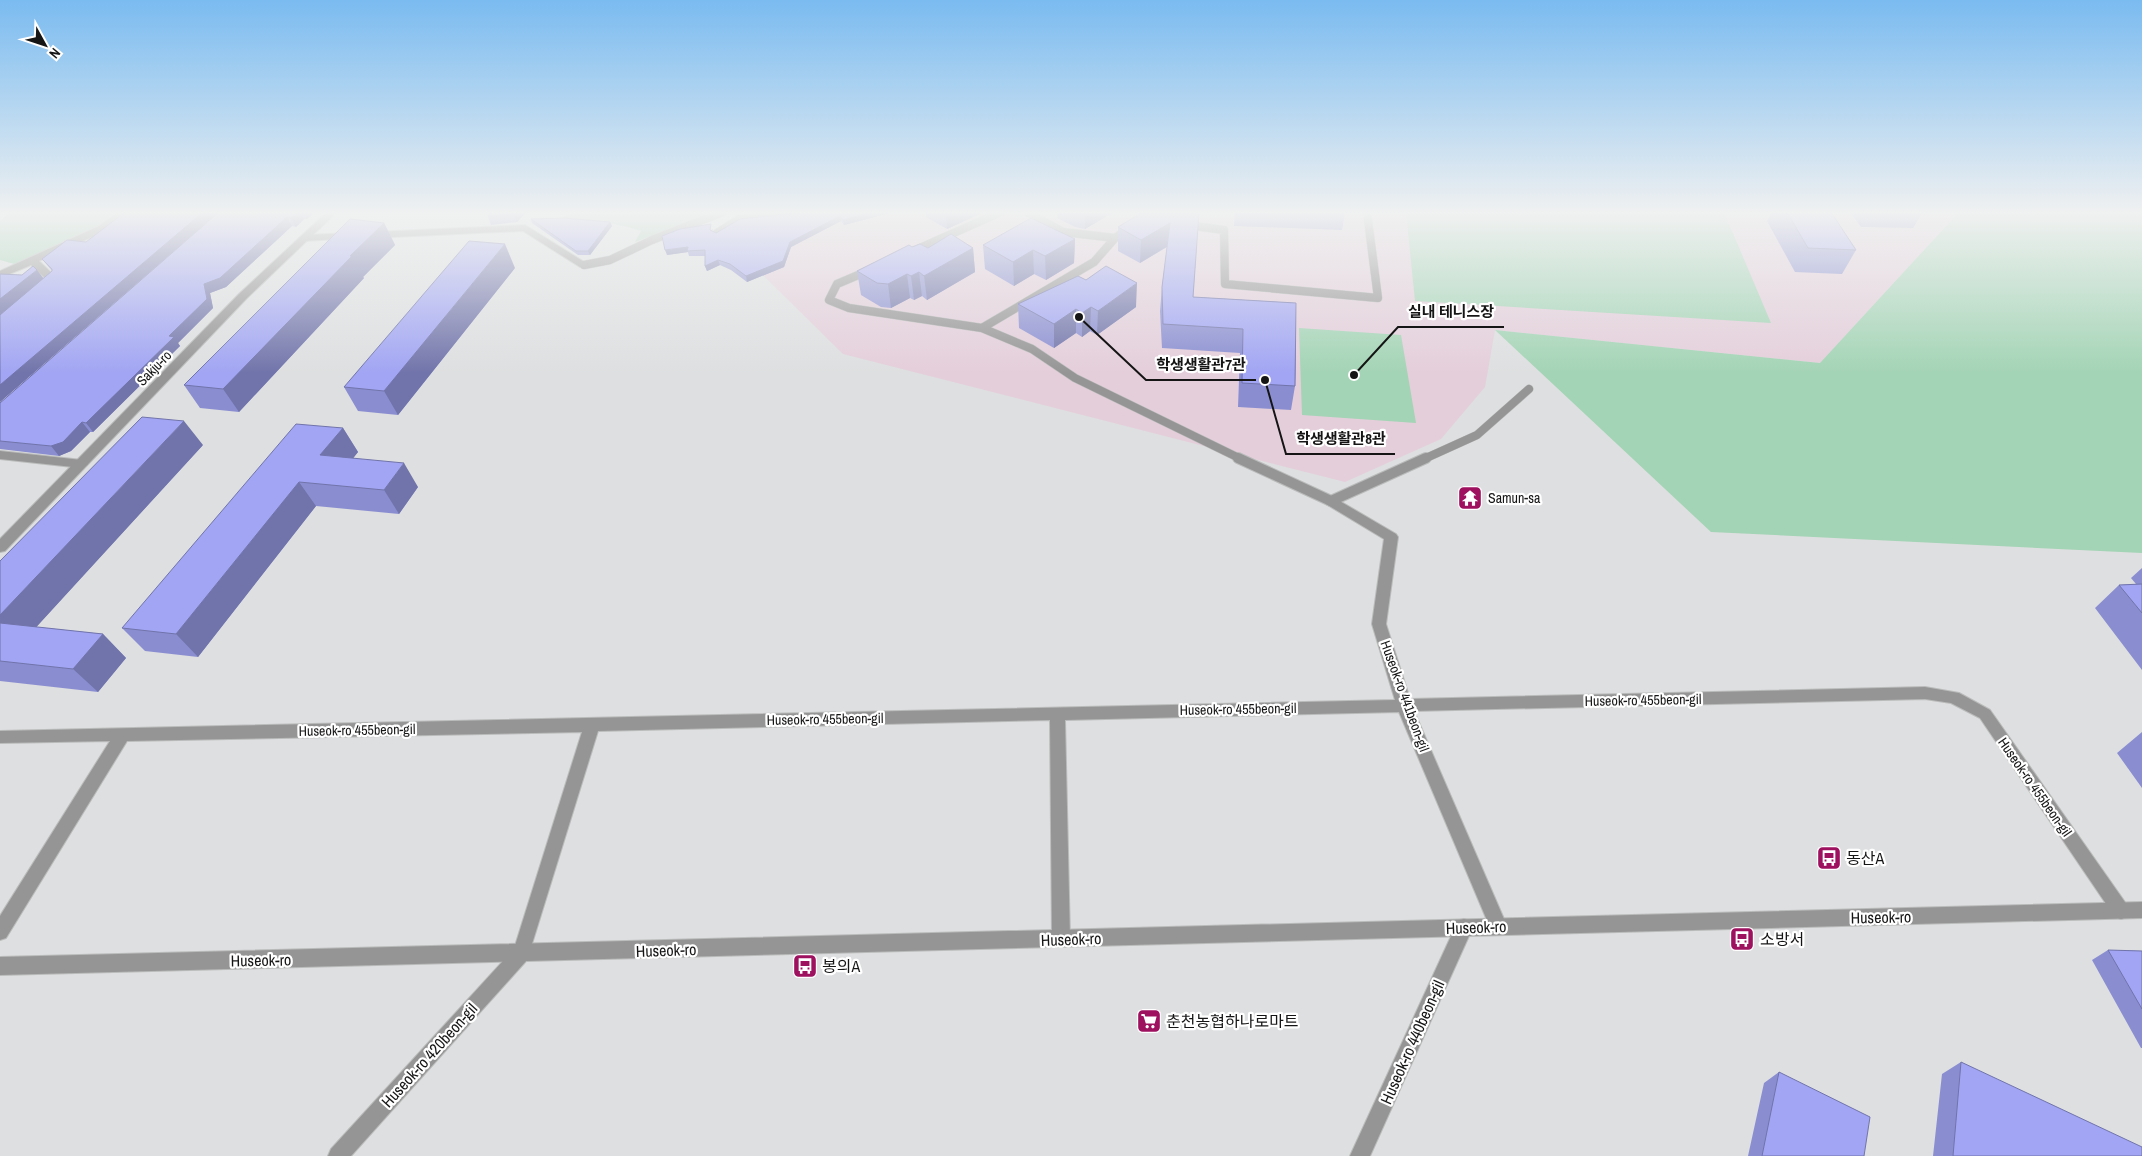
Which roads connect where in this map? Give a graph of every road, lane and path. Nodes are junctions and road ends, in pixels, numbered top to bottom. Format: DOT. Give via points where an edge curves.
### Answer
graph roads {
  1 [pos="19,266"];
  2 [pos="39,266"];
  3 [pos="275,266"];
  4 [pos="880,266"];
  5 [pos="1087,266"];
  6 [pos="1225,266"];
  7 [pos="1374,266"];
  8 [pos="0,275"];
  9 [pos="38,291"];
  10 [pos="982,328"];
  11 [pos="1529,389"];
  12 [pos="0,456"];
  13 [pos="82,464"];
  14 [pos="1331,500"];
  15 [pos="0,547"];
  16 [pos="1404,705"];
  17 [pos="1057,714"];
  18 [pos="592,725"];
  19 [pos="122,735"];
  20 [pos="0,737"];
  21 [pos="2142,910"];
  22 [pos="2121,911"];
  23 [pos="1498,926"];
  24 [pos="1464,927"];
  25 [pos="0,932"];
  26 [pos="1061,939"];
  27 [pos="521,954"];
  28 [pos="0,966"];
  29 [pos="338,1156"];
  30 [pos="1360,1156"];
  1 -- 8 [label="street"];
  2 -- 9 [label="street" via="53,279"];
  3 -- 13 [label="street, Sakju-ro"];
  4 -- 10 [label="lane, Huseok-ro 441beon-gil" via="837,284 829,300 850,308"];
  5 -- 10 [label="lane"];
  6 -- 7 [label="lane" via="1225,284 1378,298"];
  10 -- 14 [label="lane, Huseok-ro 441beon-gil" via="1032,349 1075,378"];
  11 -- 14 [label="lane" via="1477,435"];
  12 -- 13 [label="street"];
  13 -- 15 [label="street, Sakju-ro"];
  14 -- 16 [label="street, Huseok-ro 441beon-gil" via="1391,537 1379,624"];
  16 -- 17 [label="street, Huseok-ro 455beon-gil"];
  16 -- 22 [label="street, Huseok-ro 455beon-gil" via="1925,693 1954,697 1985,714"];
  16 -- 23 [label="street, Huseok-ro 441beon-gil"];
  17 -- 18 [label="street, Huseok-ro 455beon-gil"];
  17 -- 26 [label="street"];
  18 -- 19 [label="street, Huseok-ro 455beon-gil"];
  18 -- 27 [label="street"];
  19 -- 20 [label="street, Huseok-ro 455beon-gil"];
  19 -- 25 [label="street"];
  21 -- 22 [label="street, Huseok-ro"];
  22 -- 23 [label="street, Huseok-ro"];
  23 -- 24 [label="street, Huseok-ro"];
  24 -- 26 [label="street, Huseok-ro"];
  24 -- 30 [label="street, Huseok-ro 440beon-gil"];
  26 -- 27 [label="street, Huseok-ro"];
  27 -- 28 [label="street, Huseok-ro"];
  27 -- 29 [label="street, Huseok-ro 420beon-gil"];
}
